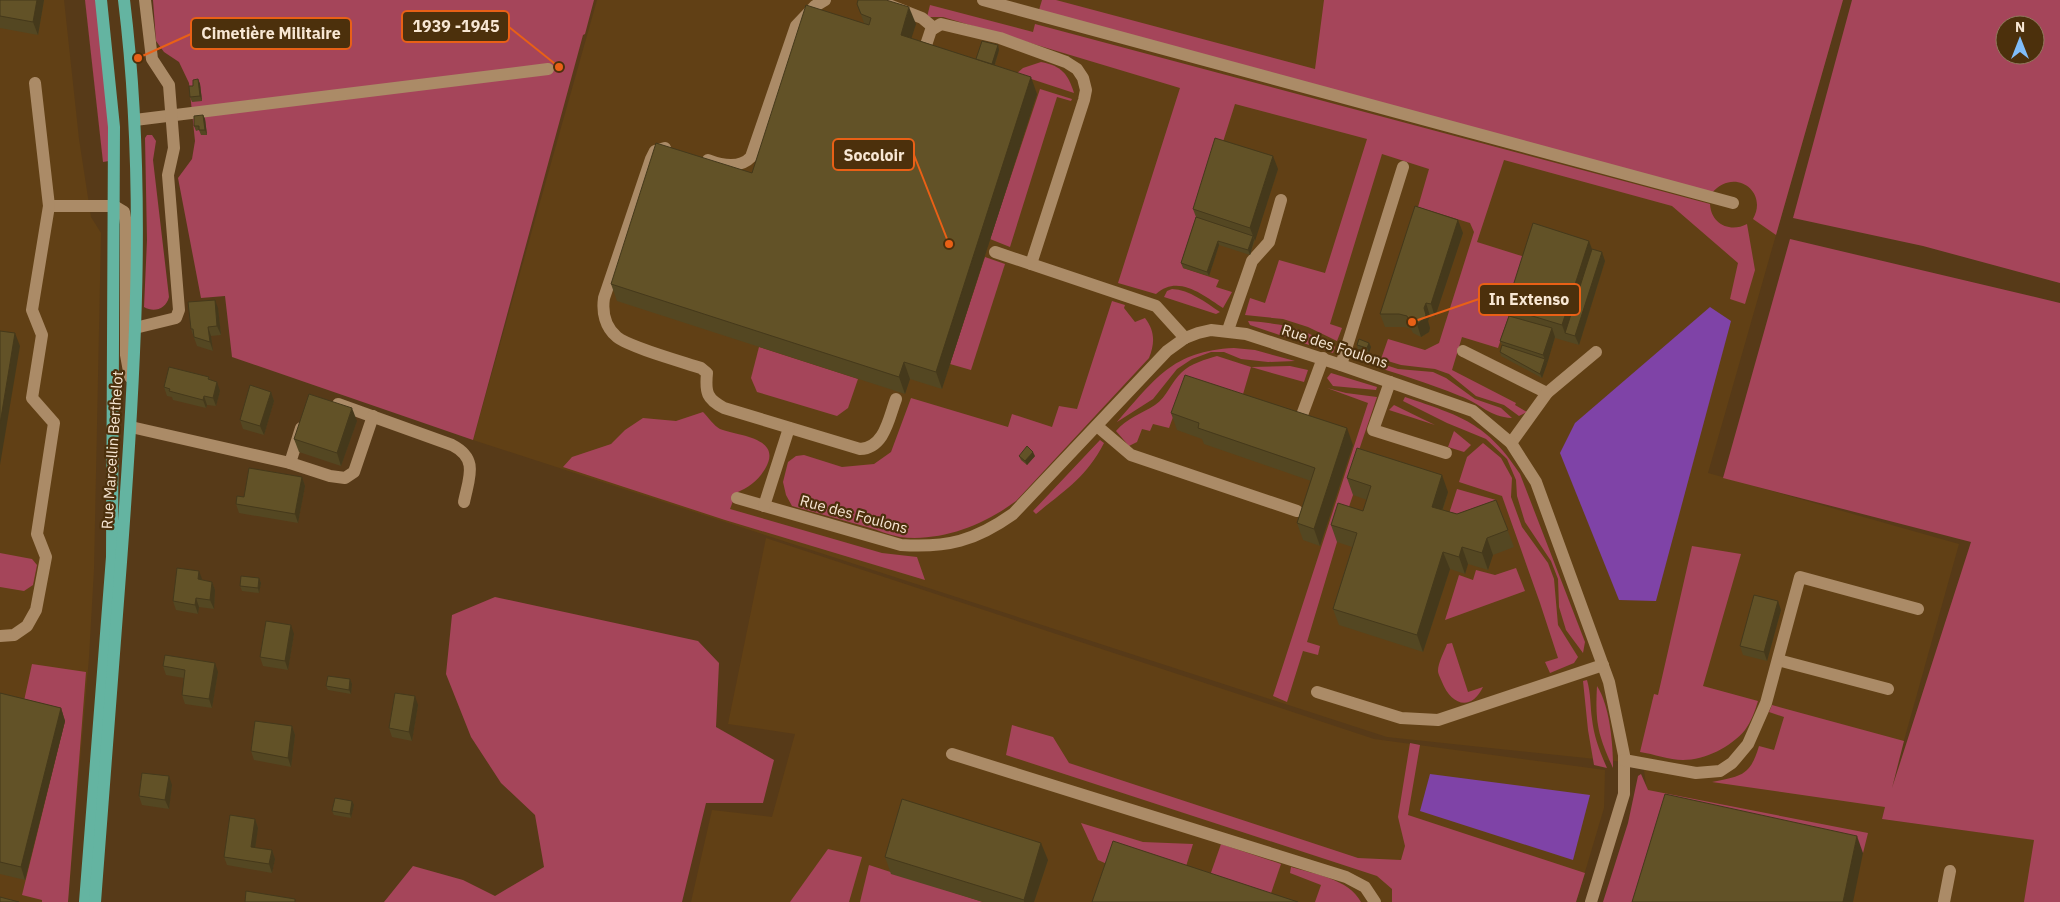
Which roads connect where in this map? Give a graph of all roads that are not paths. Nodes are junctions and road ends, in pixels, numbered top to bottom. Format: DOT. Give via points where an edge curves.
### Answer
graph roads {
  1 [pos="101,0"];
  2 [pos="124,0"];
  3 [pos="145,0"];
  4 [pos="825,0"];
  5 [pos="876,0"];
  6 [pos="983,0"];
  7 [pos="1009,3"];
  8 [pos="934,28"];
  9 [pos="925,48"];
  10 [pos="548,69"];
  11 [pos="35,83"];
  12 [pos="171,115"];
  13 [pos="135,120"];
  14 [pos="679,151"];
  15 [pos="698,157"];
  16 [pos="1403,167"];
  17 [pos="1281,200"];
  18 [pos="1733,203"];
  19 [pos="49,206"];
  20 [pos="114,206"];
  21 [pos="995,252"];
  22 [pos="1031,264"];
  23 [pos="136,328"];
  24 [pos="1228,330"];
  25 [pos="1185,338"];
  26 [pos="1463,351"];
  27 [pos="1596,352"];
  28 [pos="1323,358"];
  29 [pos="1341,365"];
  30 [pos="1390,382"];
  31 [pos="133,390"];
  32 [pos="1547,393"];
  33 [pos="896,399"];
  34 [pos="329,401"];
  35 [pos="305,412"];
  36 [pos="1302,415"];
  37 [pos="373,416"];
  38 [pos="1097,426"];
  39 [pos="131,427"];
  40 [pos="789,428"];
  41 [pos="1511,443"];
  42 [pos="1446,453"];
  43 [pos="290,463"];
  44 [pos="737,498"];
  45 [pos="464,502"];
  46 [pos="764,506"];
  47 [pos="1296,511"];
  48 [pos="1918,609"];
  49 [pos="0,636"];
  50 [pos="1778,660"];
  51 [pos="1603,665"];
  52 [pos="1888,688"];
  53 [pos="1317,692"];
  54 [pos="952,754"];
  55 [pos="1624,760"];
  56 [pos="1950,871"];
  57 [pos="85,902"];
  58 [pos="95,902"];
  59 [pos="1375,902"];
  60 [pos="1591,902"];
  61 [pos="1944,902"];
  1 -- 20 [label="main road, Rue Marcellin Berthelot" via="114,127"];
  2 -- 13 [label="main road, Rue Marcellin Berthelot"];
  3 -- 12 [label="street" via="152,59 169,85"];
  4 -- 15 [label="street" via="796,26 751,158 747,162 727,165"];
  5 -- 8 [label="street" via="922,18"];
  6 -- 7 [label="street"];
  7 -- 18 [label="street"];
  8 -- 9 [label="street"];
  8 -- 22 [label="street" via="941,24 1000,38 1066,62 1083,78 1084,100"];
  10 -- 12 [label="street"];
  11 -- 19 [label="street"];
  12 -- 13 [label="street"];
  12 -- 23 [label="street" via="174,148 168,175 179,310 176,318"];
  13 -- 23 [label="main road, Rue Marcellin Berthelot"];
  14 -- 40 [label="street" via="662,148 655,151 651,159 604,298 606,322 624,342 701,368 708,374 707,394 714,403"];
  16 -- 29 [label="street"];
  17 -- 24 [label="street" via="1269,242 1252,261"];
  19 -- 20 [label="street"];
  19 -- 49 [label="street" via="32,310 42,335 32,398 54,423 37,534 46,557 36,610 28,626 14,635"];
  20 -- 31 [label="street" via="124,212 126,224 126,355"];
  20 -- 57 [label="main road, Rue Marcellin Berthelot" via="112,557"];
  21 -- 22 [label="street"];
  22 -- 25 [label="street" via="1156,306"];
  23 -- 31 [label="main road, Rue Marcellin Berthelot"];
  24 -- 25 [label="street, Rue des Foulons" via="1211,330"];
  24 -- 28 [label="street, Rue des Foulons"];
  25 -- 38 [label="street, Rue des Foulons" via="1168,351"];
  26 -- 32 [label="street"];
  27 -- 32 [label="street"];
  28 -- 29 [label="street, Rue des Foulons"];
  28 -- 36 [label="street"];
  29 -- 30 [label="street, Rue des Foulons"];
  30 -- 41 [label="street, Rue des Foulons" via="1473,411"];
  30 -- 42 [label="street" via="1373,430"];
  31 -- 39 [label="main road, Rue Marcellin Berthelot"];
  32 -- 41 [label="street"];
  33 -- 40 [label="street" via="881,438 868,449"];
  34 -- 37 [label="street"];
  35 -- 43 [label="street"];
  37 -- 43 [label="street" via="354,472 344,478"];
  37 -- 45 [label="street" via="464,451 470,470"];
  38 -- 46 [label="street, Rue des Foulons" via="1013,514 993,529 953,543 901,545"];
  38 -- 47 [label="street" via="1131,455"];
  39 -- 43 [label="street"];
  39 -- 58 [label="main road, Rue Marcellin Berthelot"];
  40 -- 46 [label="street"];
  41 -- 51 [label="street, Rue des Foulons" via="1536,482"];
  44 -- 46 [label="street, Rue des Foulons"];
  48 -- 50 [label="street" via="1800,577"];
  50 -- 52 [label="street"];
  50 -- 55 [label="street" via="1766,703 1748,744 1732,763 1720,770 1696,773"];
  51 -- 53 [label="street" via="1438,720 1401,718"];
  51 -- 55 [label="street, Rue des Foulons"];
  54 -- 59 [label="street" via="1346,877 1365,887"];
  55 -- 60 [label="street, Rue des Foulons" via="1624,794"];
  56 -- 61 [label="street"];
}
